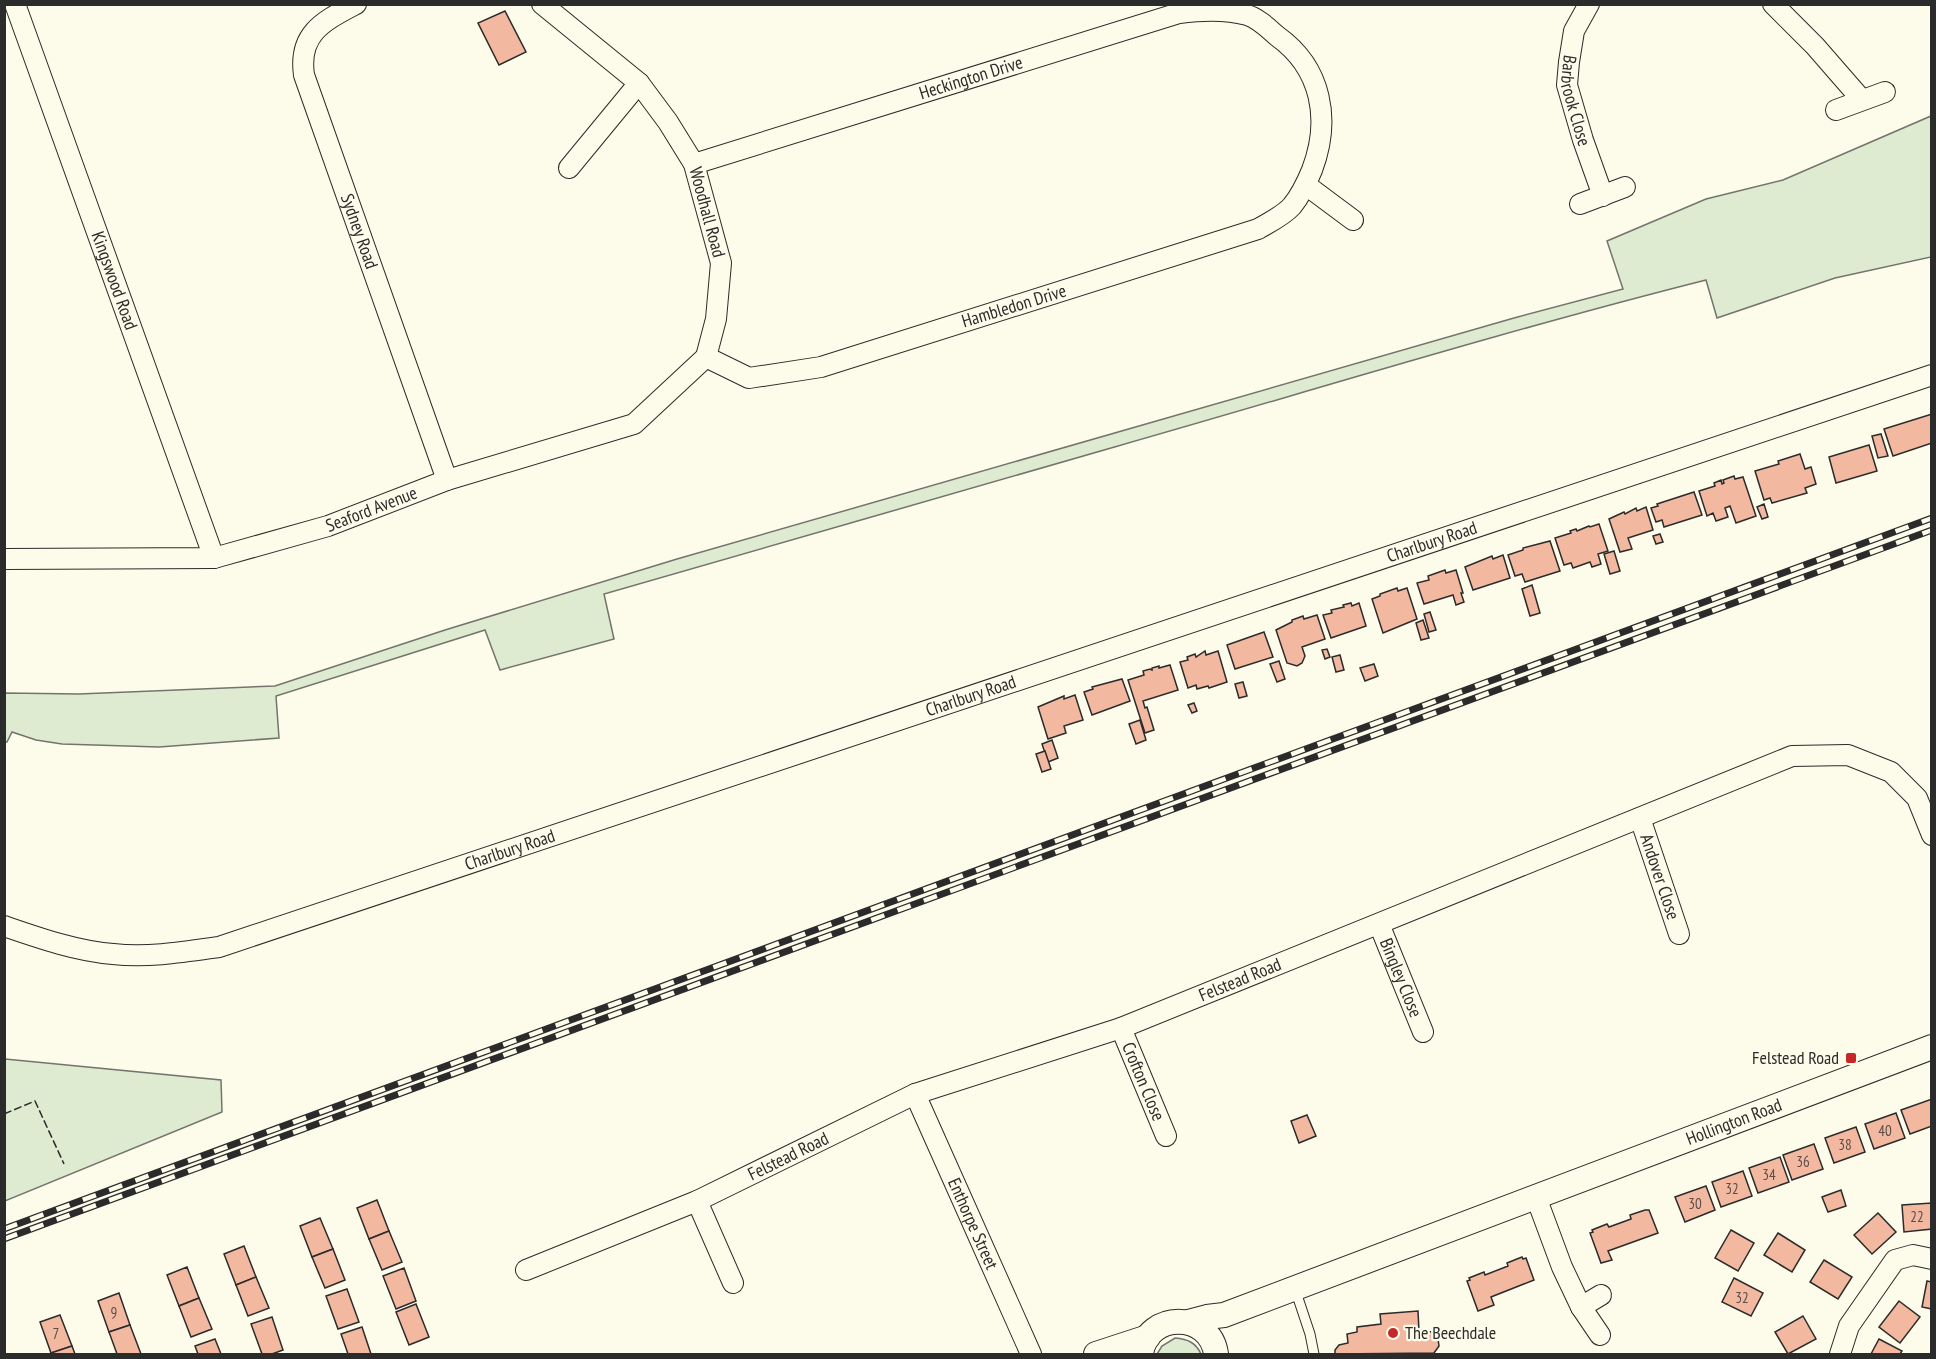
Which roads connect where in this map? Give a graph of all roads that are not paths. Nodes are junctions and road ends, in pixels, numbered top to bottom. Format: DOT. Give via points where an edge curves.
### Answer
graph roads {
  1 [pos="15,4"];
  2 [pos="356,4"];
  3 [pos="542,4"];
  4 [pos="1589,4"];
  5 [pos="1773,4"];
  6 [pos="1252,10"];
  7 [pos="639,83"];
  8 [pos="1317,88"];
  9 [pos="1885,92"];
  10 [pos="1862,100"];
  11 [pos="1836,110"];
  12 [pos="694,164"];
  13 [pos="568,168"];
  14 [pos="1306,185"];
  15 [pos="1625,188"];
  16 [pos="1603,196"];
  17 [pos="1580,204"];
  18 [pos="1353,220"];
  19 [pos="706,357"];
  20 [pos="1932,375"];
  21 [pos="447,480"];
  22 [pos="214,558"];
  23 [pos="4,559"];
  24 [pos="1640,818"];
  25 [pos="1932,835"];
  26 [pos="1379,924"];
  27 [pos="4,926"];
  28 [pos="1679,934"];
  29 [pos="1121,1028"];
  30 [pos="1423,1032"];
  31 [pos="1932,1047"];
  32 [pos="915,1094"];
  33 [pos="1166,1136"];
  34 [pos="1536,1197"];
  35 [pos="697,1201"];
  36 [pos="1932,1259"];
  37 [pos="526,1270"];
  38 [pos="733,1283"];
  39 [pos="1295,1289"];
  40 [pos="1601,1295"];
  41 [pos="1581,1307"];
  42 [pos="1600,1335"];
  43 [pos="1204,1336"];
  44 [pos="1144,1346"];
  45 [pos="1031,1354"];
  46 [pos="1096,1354"];
  47 [pos="1314,1354"];
  48 [pos="1840,1354"];
  1 -- 22 [label="street, Kingswood Road"];
  2 -- 21 [label="street, Sydney Road" via="327,19 311,34 302,58 304,75"];
  3 -- 7 [label="street, Woodhall Road"];
  4 -- 16 [label="street, Barbrook Close" via="1574,32 1567,85"];
  5 -- 10 [label="street"];
  6 -- 8 [label="street, Heckington Drive" via="1305,63"];
  6 -- 12 [label="street, Heckington Drive" via="1179,13"];
  7 -- 12 [label="street, Woodhall Road"];
  7 -- 13 [label="street"];
  8 -- 14 [label="street, Hambledon Drive" via="1322,122 1320,149"];
  9 -- 10 [label="street"];
  10 -- 11 [label="street"];
  12 -- 19 [label="street, Woodhall Road" via="722,263 716,319"];
  14 -- 18 [label="street"];
  14 -- 19 [label="street, Hambledon Drive" via="1292,206 1258,229 821,367 749,378"];
  15 -- 16 [label="street"];
  16 -- 17 [label="street"];
  19 -- 21 [label="street, Seaford Avenue" via="634,424"];
  20 -- 27 [label="street, Charlbury Road" via="219,947 168,955 112,954 52,942"];
  21 -- 22 [label="street, Seaford Avenue" via="328,526"];
  22 -- 23 [label="street, Seaford Avenue"];
  24 -- 25 [label="street, Felstead Road" via="1792,756 1848,755 1891,772 1917,798"];
  24 -- 26 [label="street, Felstead Road"];
  24 -- 28 [label="street, Andover Close"];
  26 -- 29 [label="street, Felstead Road"];
  26 -- 30 [label="street, Bingley Close"];
  29 -- 32 [label="street, Felstead Road"];
  29 -- 33 [label="street, Crofton Close"];
  31 -- 34 [label="street, Hollington Road"];
  32 -- 35 [label="street, Felstead Road"];
  32 -- 45 [label="street, Enthorpe Street"];
  34 -- 39 [label="street, Hollington Road"];
  34 -- 41 [label="street"];
  35 -- 37 [label="street, Felstead Road"];
  35 -- 38 [label="street"];
  36 -- 48 [label="street" via="1913,1255 1896,1260 1849,1326"];
  39 -- 43 [label="street, Hollington Road" via="1224,1315 1207,1317"];
  39 -- 47 [label="lane"];
  40 -- 41 [label="street"];
  41 -- 42 [label="street"];
  43 -- 44 [label="street, Hollington Road" via="1166,1324"];
  44 -- 46 [label="street"];
}
